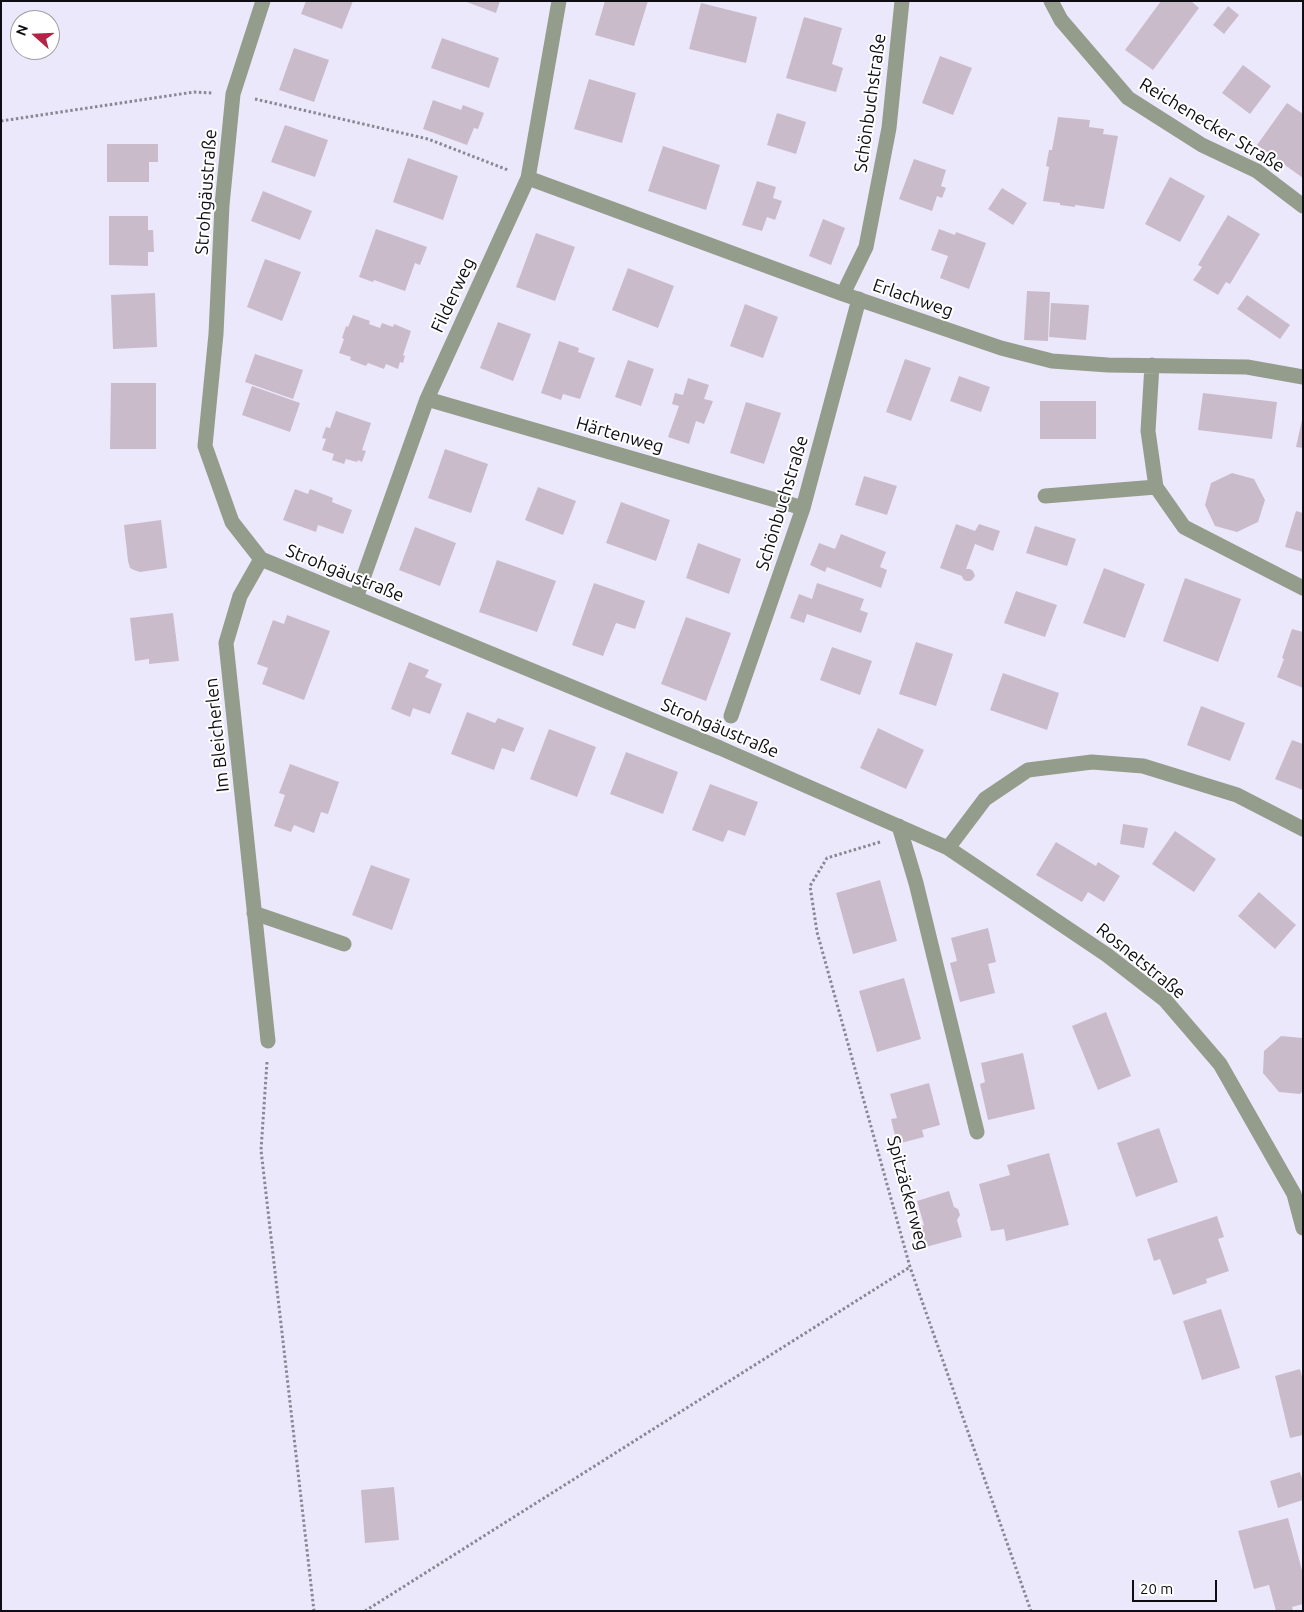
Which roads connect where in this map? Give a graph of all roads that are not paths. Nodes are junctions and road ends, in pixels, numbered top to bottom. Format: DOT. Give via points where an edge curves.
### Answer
graph roads {
  1 [pos="263,1"];
  2 [pos="559,1"];
  3 [pos="902,1"];
  4 [pos="1051,1"];
  5 [pos="528,178"];
  6 [pos="1303,206"];
  7 [pos="843,294"];
  8 [pos="859,299"];
  9 [pos="1152,364"];
  10 [pos="1303,377"];
  11 [pos="427,399"];
  12 [pos="1156,487"];
  13 [pos="1045,496"];
  14 [pos="803,508"];
  15 [pos="260,559"];
  16 [pos="1303,588"];
  17 [pos="356,598"];
  18 [pos="731,716"];
  19 [pos="899,826"];
  20 [pos="1303,829"];
  21 [pos="948,848"];
  22 [pos="254,913"];
  23 [pos="344,944"];
  24 [pos="268,1041"];
  25 [pos="978,1132"];
  26 [pos="1303,1228"];
  1 -- 15 [label="street, Strohgäustraße" via="233,94 205,446 232,522"];
  2 -- 5 [label="street, Filderweg"];
  3 -- 7 [label="street, Schönbuchstraße" via="889,128 866,247"];
  4 -- 6 [label="street, Reichenecker Straße" via="1061,20 1128,98 1202,145 1257,171"];
  5 -- 7 [label="street, Erlachweg"];
  5 -- 11 [label="street, Filderweg"];
  7 -- 8 [label="street, Erlachweg"];
  8 -- 9 [label="street, Erlachweg" via="1001,348 1052,361"];
  8 -- 14 [label="street, Schönbuchstraße"];
  9 -- 10 [label="street, Erlachweg" via="1247,367"];
  9 -- 12 [label="street" via="1148,431"];
  11 -- 14 [label="street, Härtenweg"];
  11 -- 17 [label="street, Filderweg"];
  12 -- 13 [label="street"];
  12 -- 16 [label="street" via="1184,527"];
  14 -- 18 [label="street, Schönbuchstraße"];
  15 -- 17 [label="street, Strohgäustraße"];
  15 -- 22 [label="street, Im Bleicherlen" via="240,596 226,643"];
  17 -- 19 [label="street, Strohgäustraße" via="720,748"];
  19 -- 21 [label="street, Strohgäustraße"];
  19 -- 25 [label="street"];
  20 -- 21 [label="street" via="1237,794 1143,766 1092,762 1028,770 985,799"];
  21 -- 26 [label="street, Rosnetstraße" via="1107,955 1164,1000 1220,1064 1294,1194"];
  22 -- 23 [label="street"];
  22 -- 24 [label="street, Im Bleicherlen"];
}
